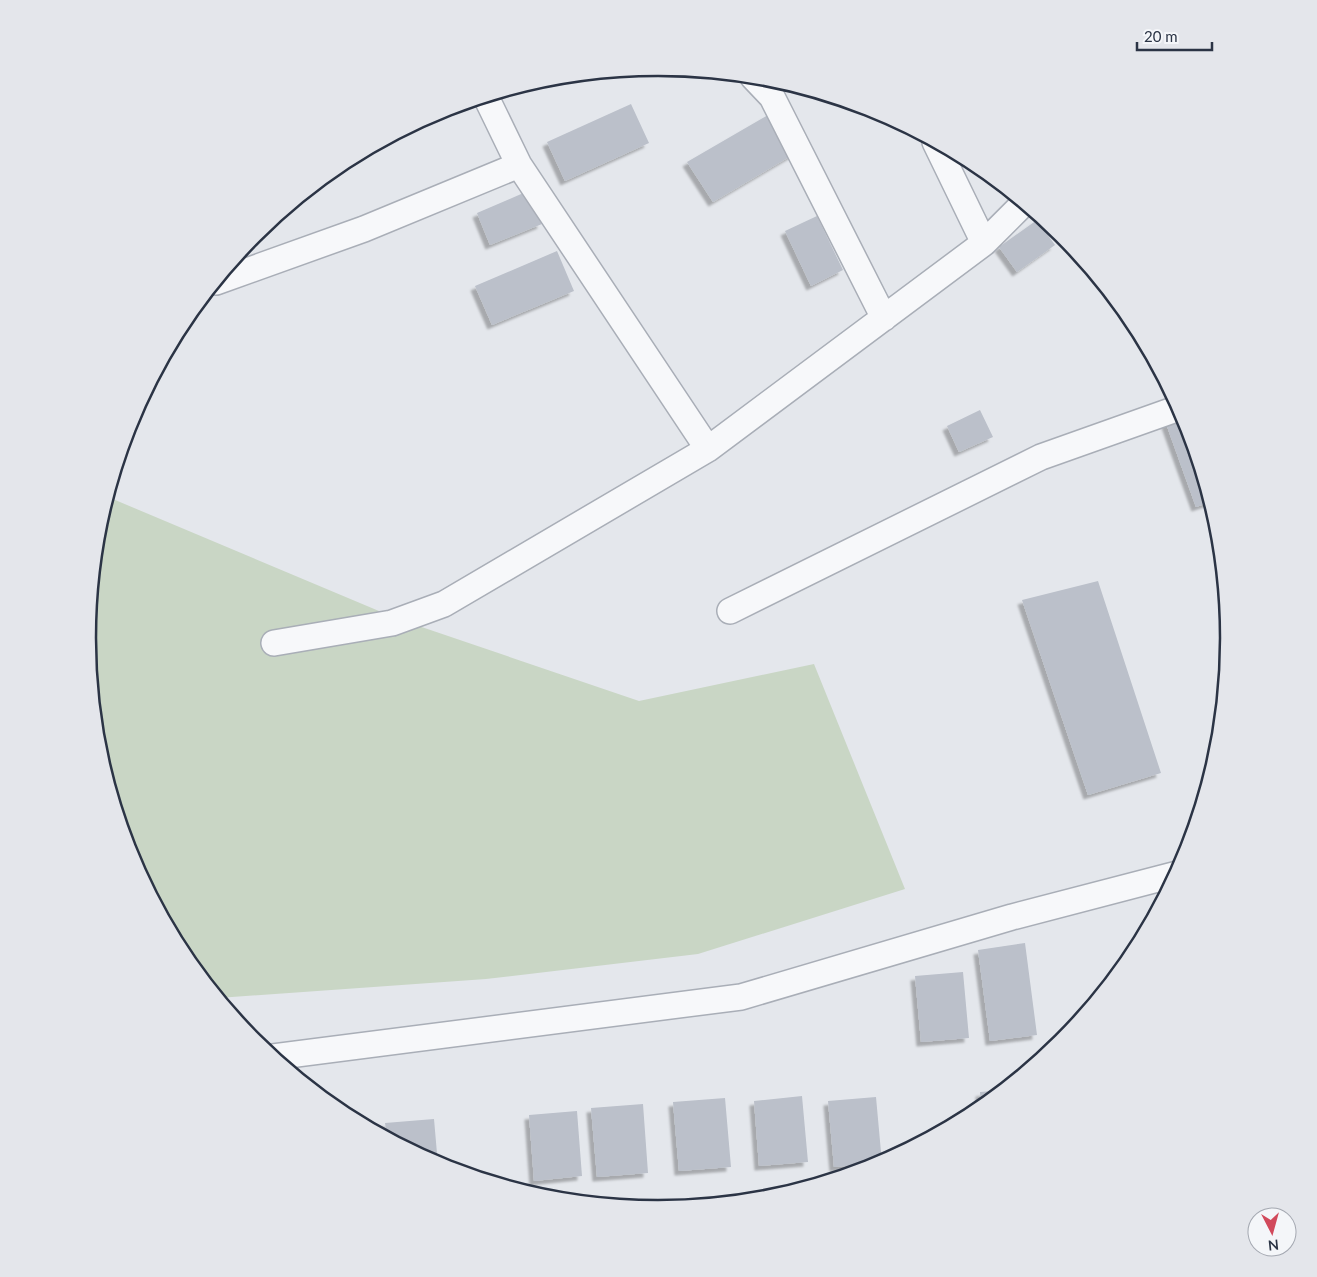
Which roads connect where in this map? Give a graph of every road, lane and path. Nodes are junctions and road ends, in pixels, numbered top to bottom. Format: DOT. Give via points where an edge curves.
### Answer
graph roads {
  1 [pos="761,86"];
  2 [pos="489,103"];
  3 [pos="940,152"];
  4 [pos="520,165"];
  5 [pos="1020,208"];
  6 [pos="984,243"];
  7 [pos="228,278"];
  8 [pos="884,318"];
  9 [pos="1172,410"];
  10 [pos="708,449"];
  11 [pos="730,611"];
  12 [pos="274,643"];
  13 [pos="1168,876"];
  14 [pos="282,1056"];
  1 -- 8 [label="street" via="772,97"];
  2 -- 4 [label="street"];
  3 -- 6 [label="street"];
  4 -- 7 [label="street" via="364,229"];
  4 -- 10 [label="street"];
  5 -- 6 [label="street"];
  6 -- 8 [label="street"];
  8 -- 10 [label="street"];
  9 -- 11 [label="street" via="1041,457"];
  10 -- 12 [label="street" via="444,604 392,623"];
  13 -- 14 [label="street" via="1012,917 741,998"];
}
